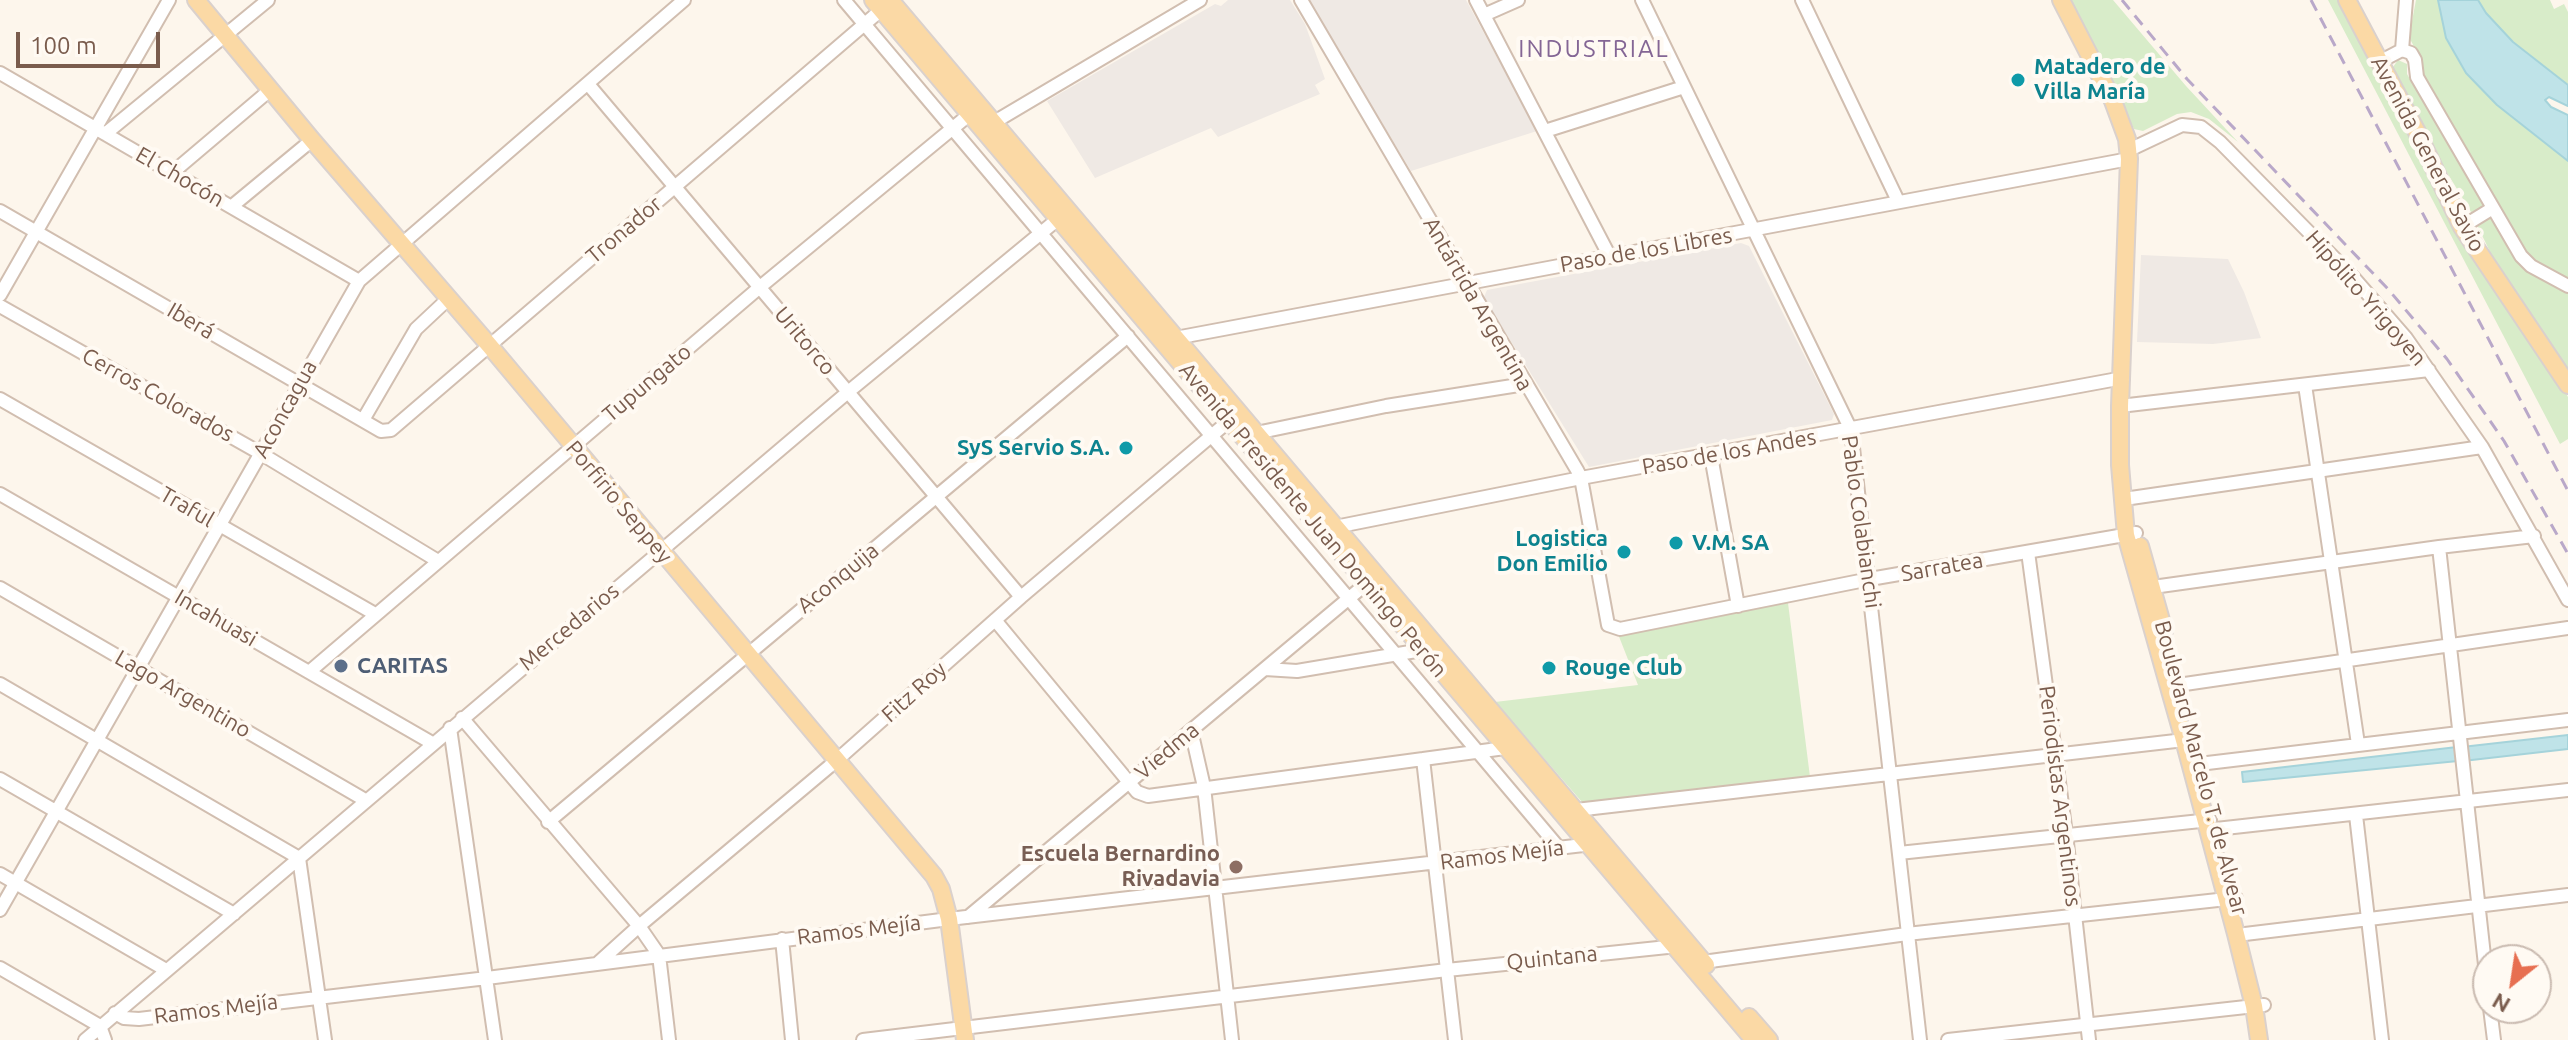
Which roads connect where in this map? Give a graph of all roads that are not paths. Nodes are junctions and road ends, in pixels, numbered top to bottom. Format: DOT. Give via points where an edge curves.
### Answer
graph roads {
  1 [pos="169,0"];
  2 [pos="196,0"];
  3 [pos="268,0"];
  4 [pos="684,0"];
  5 [pos="844,0"];
  6 [pos="1200,0"];
  7 [pos="1301,0"];
  8 [pos="1476,0"];
  9 [pos="1518,0"];
  10 [pos="1642,0"];
  11 [pos="1802,0"];
  12 [pos="2061,0"];
  13 [pos="2347,0"];
  14 [pos="2406,0"];
  15 [pos="882,3"];
  16 [pos="1484,15"];
  17 [pos="864,24"];
  18 [pos="225,37"];
  19 [pos="2402,50"];
  20 [pos="2379,62"];
  21 [pos="0,73"];
  22 [pos="588,84"];
  23 [pos="1684,87"];
  24 [pos="270,90"];
  25 [pos="970,114"];
  26 [pos="988,126"];
  27 [pos="953,129"];
  28 [pos="101,131"];
  29 [pos="1545,131"];
  30 [pos="312,140"];
  31 [pos="2129,154"];
  32 [pos="172,173"];
  33 [pos="676,185"];
  34 [pos="1898,201"];
  35 [pos="231,207"];
  36 [pos="2493,208"];
  37 [pos="0,211"];
  38 [pos="1058,219"];
  39 [pos="2466,224"];
  40 [pos="1754,231"];
  41 [pos="36,232"];
  42 [pos="1041,233"];
  43 [pos="1766,241"];
  44 [pos="400,243"];
  45 [pos="1610,257"];
  46 [pos="359,281"];
  47 [pos="1465,282"];
  48 [pos="2568,286"];
  49 [pos="760,287"];
  50 [pos="0,295"];
  51 [pos="448,299"];
  52 [pos="0,306"];
  53 [pos="1128,336"];
  54 [pos="1169,339"];
  55 [pos="489,345"];
  56 [pos="2429,370"];
  57 [pos="2123,378"];
  58 [pos="299,383"];
  59 [pos="1525,384"];
  60 [pos="2305,385"];
  61 [pos="2568,385"];
  62 [pos="848,392"];
  63 [pos="0,399"];
  64 [pos="2120,406"];
  65 [pos="363,420"];
  66 [pos="1230,420"];
  67 [pos="1854,429"];
  68 [pos="381,431"];
  69 [pos="1256,433"];
  70 [pos="1212,436"];
  71 [pos="572,446"];
  72 [pos="2482,447"];
  73 [pos="260,453"];
  74 [pos="1711,456"];
  75 [pos="2319,471"];
  76 [pos="1581,478"];
  77 [pos="0,494"];
  78 [pos="936,497"];
  79 [pos="2124,499"];
  80 [pos="219,525"];
  81 [pos="1335,527"];
  82 [pos="2131,534"];
  83 [pos="2534,536"];
  84 [pos="2439,547"];
  85 [pos="659,551"];
  86 [pos="2028,552"];
  87 [pos="438,561"];
  88 [pos="2331,562"];
  89 [pos="1870,579"];
  90 [pos="1366,584"];
  91 [pos="2153,587"];
  92 [pos="0,588"];
  93 [pos="178,596"];
  94 [pos="1021,597"];
  95 [pos="1349,598"];
  96 [pos="2568,600"];
  97 [pos="1738,606"];
  98 [pos="375,614"];
  99 [pos="995,620"];
  100 [pos="1608,625"];
  101 [pos="2568,628"];
  102 [pos="2451,646"];
  103 [pos="1422,650"];
  104 [pos="745,654"];
  105 [pos="1396,654"];
  106 [pos="2345,660"];
  107 [pos="138,668"];
  108 [pos="1265,669"];
  109 [pos="309,672"];
  110 [pos="0,684"];
  111 [pos="2178,685"];
  112 [pos="462,718"];
  113 [pos="2568,720"];
  114 [pos="450,728"];
  115 [pos="1191,730"];
  116 [pos="97,739"];
  117 [pos="2189,739"];
  118 [pos="2459,740"];
  119 [pos="432,743"];
  120 [pos="2358,744"];
  121 [pos="1505,748"];
  122 [pos="1478,751"];
  123 [pos="2056,755"];
  124 [pos="1423,759"];
  125 [pos="837,760"];
  126 [pos="2199,764"];
  127 [pos="1890,773"];
  128 [pos="0,779"];
  129 [pos="1129,782"];
  130 [pos="1204,787"];
  131 [pos="2568,790"];
  132 [pos="365,800"];
  133 [pos="2466,803"];
  134 [pos="1576,810"];
  135 [pos="56,812"];
  136 [pos="2356,815"];
  137 [pos="548,822"];
  138 [pos="2211,823"];
  139 [pos="2066,834"];
  140 [pos="1596,843"];
  141 [pos="1559,848"];
  142 [pos="1899,853"];
  143 [pos="299,858"];
  144 [pos="1435,864"];
  145 [pos="0,874"];
  146 [pos="16,883"];
  147 [pos="1215,890"];
  148 [pos="2568,895"];
  149 [pos="2231,899"];
  150 [pos="2478,906"];
  151 [pos="0,910"];
  152 [pos="234,914"];
  153 [pos="968,917"];
  154 [pos="2076,917"];
  155 [pos="949,919"];
  156 [pos="2368,919"];
  157 [pos="639,926"];
  158 [pos="1907,934"];
  159 [pos="2245,934"];
  160 [pos="782,939"];
  161 [pos="2482,944"];
  162 [pos="1674,945"];
  163 [pos="659,955"];
  164 [pos="1703,962"];
  165 [pos="598,963"];
  166 [pos="0,968"];
  167 [pos="166,970"];
  168 [pos="1447,970"];
  169 [pos="487,978"];
  170 [pos="1227,996"];
  171 [pos="319,997"];
  172 [pos="2259,1006"];
  173 [pos="115,1013"];
  174 [pos="2087,1024"];
  175 [pos="100,1026"];
  176 [pos="964,1034"];
  177 [pos="85,1040"];
  178 [pos="105,1040"];
  179 [pos="325,1040"];
  180 [pos="495,1040"];
  181 [pos="669,1040"];
  182 [pos="792,1040"];
  183 [pos="863,1040"];
  184 [pos="1232,1040"];
  185 [pos="1455,1040"];
  186 [pos="1754,1040"];
  187 [pos="1769,1040"];
  188 [pos="1920,1040"];
  189 [pos="1948,1040"];
  190 [pos="2089,1040"];
  191 [pos="2259,1040"];
  192 [pos="2268,1040"];
  193 [pos="2382,1040"];
  1 -- 28 [label="street"];
  2 -- 18 [label="main road, Porfirio Seppey"];
  3 -- 18 [label="street"];
  4 -- 22 [label="street, Aconcagua"];
  5 -- 17 [label="street, Avenida Presidente Juan Domingo Perón"];
  6 -- 26 [label="street"];
  7 -- 47 [label="street, Antártida Argentina"];
  8 -- 16 [label="street"];
  9 -- 16 [label="street"];
  10 -- 23 [label="street, Pablo Colabianchi"];
  11 -- 34 [label="street"];
  12 -- 31 [label="main road, Boulevard Marcelo T. de Alvear" via="2113,101"];
  13 -- 20 [label="main road, Avenida General Savio"];
  14 -- 19 [label="street"];
  15 -- 17 [label="street, Tronador"];
  15 -- 25 [label="main road, Avenida Presidente Juan Domingo Perón"];
  15 -- 26 [label="main road, Avenida Presidente Juan Domingo Perón"];
  16 -- 29 [label="street"];
  17 -- 27 [label="street, Avenida Presidente Juan Domingo Perón"];
  17 -- 33 [label="street, Tronador"];
  18 -- 24 [label="main road, Porfirio Seppey"];
  18 -- 28 [label="street"];
  19 -- 20 [label="street"];
  19 -- 36 [label="street" via="2413,57 2417,77"];
  20 -- 39 [label="main road, Avenida General Savio" via="2451,182"];
  21 -- 28 [label="street, El Chocón"];
  22 -- 33 [label="street, Uritorco"];
  22 -- 44 [label="street, Aconcagua"];
  23 -- 29 [label="street"];
  23 -- 40 [label="street, Pablo Colabianchi"];
  24 -- 30 [label="main road, Porfirio Seppey"];
  24 -- 32 [label="street"];
  25 -- 26 [label="main road, Avenida Presidente Juan Domingo Perón"];
  25 -- 27 [label="street, Tupungato"];
  26 -- 38 [label="main road, Avenida Presidente Juan Domingo Perón"];
  26 -- 54 [label="main road, Avenida Presidente Juan Domingo Perón"];
  27 -- 42 [label="street, Avenida Presidente Juan Domingo Perón"];
  27 -- 49 [label="street, Tupungato"];
  28 -- 32 [label="street, El Chocón"];
  28 -- 41 [label="street"];
  29 -- 45 [label="street"];
  30 -- 35 [label="street"];
  30 -- 44 [label="main road, Porfirio Seppey"];
  31 -- 34 [label="street, Paso de los Libres"];
  31 -- 56 [label="street, Hipólito Yrigoyen" via="2182,125 2209,133 2353,277"];
  31 -- 57 [label="main road, Boulevard Marcelo T. de Alvear"];
  32 -- 35 [label="street, El Chocón"];
  33 -- 49 [label="street, Uritorco"];
  33 -- 55 [label="street, Tronador"];
  34 -- 40 [label="street, Paso de los Libres"];
  35 -- 46 [label="street, El Chocón"];
  36 -- 39 [label="street"];
  36 -- 48 [label="street" via="2524,260"];
  37 -- 41 [label="street, Iberá"];
  38 -- 42 [label="street, Mercedarios"];
  38 -- 54 [label="main road, Avenida Presidente Juan Domingo Perón"];
  39 -- 61 [label="main road, Avenida General Savio"];
  40 -- 45 [label="street, Paso de los Libres"];
  40 -- 67 [label="street, Pablo Colabianchi"];
  41 -- 50 [label="street"];
  41 -- 58 [label="street, Iberá"];
  42 -- 53 [label="street, Avenida Presidente Juan Domingo Perón"];
  42 -- 62 [label="street, Mercedarios"];
  43 -- 67 [label="street"];
  44 -- 46 [label="street, Aconcagua"];
  44 -- 51 [label="main road, Porfirio Seppey"];
  45 -- 47 [label="street, Paso de los Libres"];
  46 -- 58 [label="street, Aconcagua"];
  47 -- 54 [label="street, Paso de los Libres"];
  47 -- 59 [label="street, Antártida Argentina"];
  49 -- 62 [label="street, Uritorco"];
  49 -- 71 [label="street, Tupungato"];
  51 -- 55 [label="main road, Porfirio Seppey"];
  51 -- 65 [label="street" via="416,329"];
  52 -- 73 [label="street, Cerros Colorados"];
  53 -- 70 [label="street, Avenida Presidente Juan Domingo Perón"];
  53 -- 78 [label="street, Aconquija"];
  54 -- 66 [label="main road, Avenida Presidente Juan Domingo Perón"];
  54 -- 69 [label="main road, Avenida Presidente Juan Domingo Perón"];
  55 -- 68 [label="street, Tronador" via="391,430"];
  55 -- 71 [label="main road, Porfirio Seppey"];
  56 -- 60 [label="street"];
  56 -- 72 [label="street, Hipólito Yrigoyen"];
  57 -- 64 [label="main road, Boulevard Marcelo T. de Alvear"];
  57 -- 67 [label="street, Paso de los Andes"];
  58 -- 65 [label="street, Iberá"];
  58 -- 73 [label="street, Aconcagua"];
  59 -- 69 [label="street"];
  59 -- 76 [label="street, Antártida Argentina"];
  60 -- 64 [label="street"];
  60 -- 75 [label="street"];
  62 -- 78 [label="street, Uritorco"];
  62 -- 85 [label="street, Mercedarios"];
  63 -- 80 [label="street, Traful"];
  64 -- 79 [label="main road, Boulevard Marcelo T. de Alvear"];
  65 -- 68 [label="street, Iberá"];
  66 -- 70 [label="street, Fitz Roy"];
  66 -- 90 [label="main road, Avenida Presidente Juan Domingo Perón"];
  67 -- 74 [label="street, Paso de los Andes"];
  67 -- 89 [label="street, Pablo Colabianchi"];
  69 -- 81 [label="main road, Avenida Presidente Juan Domingo Perón"];
  70 -- 94 [label="street, Fitz Roy"];
  70 -- 95 [label="street, Avenida Presidente Juan Domingo Perón"];
  71 -- 85 [label="main road, Porfirio Seppey"];
  71 -- 87 [label="street, Tupungato"];
  72 -- 75 [label="street"];
  72 -- 83 [label="street, Hipólito Yrigoyen"];
  73 -- 80 [label="street, Aconcagua"];
  73 -- 87 [label="street, Cerros Colorados"];
  74 -- 76 [label="street, Paso de los Andes"];
  74 -- 97 [label="street"];
  75 -- 79 [label="street"];
  75 -- 88 [label="street"];
  76 -- 81 [label="street, Paso de los Andes"];
  76 -- 100 [label="street, Antártida Argentina"];
  77 -- 93 [label="street, Incahuasi"];
  78 -- 94 [label="street, Uritorco"];
  78 -- 104 [label="street, Aconquija"];
  79 -- 82 [label="main road, Boulevard Marcelo T. de Alvear"];
  80 -- 93 [label="street, Aconcagua"];
  80 -- 98 [label="street, Traful"];
  81 -- 134 [label="main road, Avenida Presidente Juan Domingo Perón"];
  82 -- 86 [label="street, Sarratea"];
  82 -- 91 [label="main road, Boulevard Marcelo T. de Alvear"];
  82 -- 117 [label="main road, Boulevard Marcelo T. de Alvear"];
  83 -- 84 [label="street"];
  83 -- 96 [label="street, Hipólito Yrigoyen"];
  84 -- 88 [label="street"];
  84 -- 102 [label="street"];
  85 -- 104 [label="main road, Porfirio Seppey"];
  85 -- 112 [label="street, Mercedarios"];
  86 -- 89 [label="street, Sarratea"];
  86 -- 123 [label="street, Periodistas Argentinos"];
  87 -- 98 [label="street, Tupungato"];
  88 -- 91 [label="street"];
  88 -- 106 [label="street"];
  89 -- 97 [label="street, Sarratea"];
  89 -- 127 [label="street, Pablo Colabianchi"];
  90 -- 95 [label="street, Viedma"];
  90 -- 103 [label="main road, Avenida Presidente Juan Domingo Perón"];
  91 -- 111 [label="main road, Boulevard Marcelo T. de Alvear"];
  92 -- 107 [label="street, Lago Argentino"];
  93 -- 107 [label="street, Aconcagua"];
  93 -- 109 [label="street, Incahuasi"];
  94 -- 99 [label="street, Fitz Roy"];
  95 -- 105 [label="street, Avenida Presidente Juan Domingo Perón"];
  95 -- 108 [label="street, Viedma"];
  97 -- 100 [label="street, Sarratea" via="1620,629"];
  98 -- 109 [label="street, Tupungato"];
  99 -- 125 [label="street, Fitz Roy"];
  99 -- 129 [label="street"];
  101 -- 102 [label="street"];
  102 -- 106 [label="street"];
  102 -- 118 [label="street"];
  103 -- 105 [label="street"];
  103 -- 121 [label="main road, Avenida Presidente Juan Domingo Perón"];
  104 -- 125 [label="main road, Porfirio Seppey"];
  104 -- 137 [label="street, Aconquija"];
  105 -- 108 [label="street" via="1297,671"];
  105 -- 122 [label="street, Avenida Presidente Juan Domingo Perón"];
  106 -- 111 [label="street"];
  106 -- 120 [label="street"];
  107 -- 116 [label="street, Aconcagua"];
  107 -- 132 [label="street, Lago Argentino"];
  108 -- 115 [label="street, Viedma"];
  109 -- 119 [label="street, Incahuasi"];
  110 -- 116 [label="street"];
  111 -- 117 [label="main road, Boulevard Marcelo T. de Alvear"];
  112 -- 114 [label="street, Mercedarios"];
  112 -- 137 [label="street"];
  113 -- 118 [label="street"];
  114 -- 119 [label="street, Mercedarios"];
  114 -- 169 [label="street"];
  115 -- 129 [label="street, Viedma"];
  115 -- 130 [label="street"];
  116 -- 135 [label="street, Aconcagua"];
  116 -- 143 [label="street"];
  117 -- 123 [label="street, Ramos Mejía"];
  117 -- 126 [label="main road, Boulevard Marcelo T. de Alvear"];
  117 -- 138 [label="main road, Boulevard Marcelo T. de Alvear"];
  118 -- 120 [label="street"];
  118 -- 133 [label="street"];
  119 -- 132 [label="street, Mercedarios"];
  120 -- 126 [label="street"];
  121 -- 122 [label="street"];
  121 -- 140 [label="main road, Avenida Presidente Juan Domingo Perón"];
  122 -- 124 [label="street"];
  122 -- 141 [label="street, Avenida Presidente Juan Domingo Perón"];
  123 -- 127 [label="street, Ramos Mejía"];
  123 -- 139 [label="street, Periodistas Argentinos"];
  124 -- 130 [label="street"];
  124 -- 144 [label="street"];
  125 -- 155 [label="main road, Porfirio Seppey" via="934,876"];
  125 -- 157 [label="street, Fitz Roy"];
  126 -- 138 [label="main road, Boulevard Marcelo T. de Alvear"];
  127 -- 134 [label="street, Ramos Mejía"];
  127 -- 142 [label="street, Pablo Colabianchi"];
  128 -- 135 [label="street"];
  129 -- 130 [label="street" via="1148,796"];
  129 -- 153 [label="street, Viedma"];
  130 -- 147 [label="street"];
  131 -- 133 [label="street"];
  132 -- 143 [label="street, Mercedarios"];
  133 -- 136 [label="street"];
  133 -- 150 [label="street"];
  134 -- 140 [label="main road, Avenida Presidente Juan Domingo Perón"];
  135 -- 146 [label="street, Aconcagua"];
  135 -- 152 [label="street"];
  136 -- 138 [label="street"];
  136 -- 156 [label="street"];
  137 -- 157 [label="street"];
  138 -- 139 [label="street"];
  138 -- 149 [label="main road, Boulevard Marcelo T. de Alvear"];
  139 -- 142 [label="street"];
  139 -- 154 [label="street, Periodistas Argentinos"];
  140 -- 141 [label="street, Ramos Mejía"];
  140 -- 162 [label="main road, Avenida Presidente Juan Domingo Perón"];
  140 -- 164 [label="main road, Avenida Presidente Juan Domingo Perón"];
  141 -- 144 [label="street, Ramos Mejía"];
  142 -- 158 [label="street, Pablo Colabianchi"];
  143 -- 152 [label="street, Mercedarios"];
  143 -- 171 [label="street"];
  144 -- 147 [label="street, Ramos Mejía"];
  144 -- 168 [label="street"];
  145 -- 146 [label="street"];
  146 -- 151 [label="street, Aconcagua"];
  146 -- 167 [label="street"];
  147 -- 153 [label="street, Ramos Mejía"];
  147 -- 170 [label="street"];
  148 -- 150 [label="street"];
  149 -- 154 [label="street"];
  149 -- 159 [label="main road, Boulevard Marcelo T. de Alvear"];
  149 -- 172 [label="main road, Boulevard Marcelo T. de Alvear"];
  150 -- 156 [label="street"];
  150 -- 161 [label="street"];
  152 -- 167 [label="street, Mercedarios"];
  153 -- 155 [label="street, Ramos Mejía"];
  154 -- 158 [label="street"];
  154 -- 174 [label="street, Periodistas Argentinos"];
  155 -- 160 [label="street, Ramos Mejía"];
  155 -- 176 [label="main road, Porfirio Seppey"];
  156 -- 159 [label="street"];
  156 -- 193 [label="street"];
  157 -- 163 [label="street"];
  157 -- 165 [label="street, Fitz Roy"];
  158 -- 164 [label="street"];
  158 -- 188 [label="street, Pablo Colabianchi"];
  159 -- 172 [label="main road, Boulevard Marcelo T. de Alvear"];
  160 -- 163 [label="street, Ramos Mejía"];
  160 -- 182 [label="street"];
  162 -- 164 [label="street"];
  162 -- 168 [label="street, Quintana"];
  162 -- 186 [label="main road, Avenida Presidente Juan Domingo Perón"];
  163 -- 165 [label="street, Ramos Mejía"];
  163 -- 181 [label="street"];
  164 -- 187 [label="main road, Avenida Presidente Juan Domingo Perón"];
  165 -- 169 [label="street, Ramos Mejía"];
  166 -- 175 [label="street"];
  167 -- 173 [label="street, Mercedarios"];
  168 -- 170 [label="street, Quintana"];
  168 -- 185 [label="street"];
  169 -- 171 [label="street, Ramos Mejía"];
  169 -- 180 [label="street"];
  170 -- 176 [label="street, Quintana"];
  170 -- 184 [label="street"];
  171 -- 173 [label="street, Ramos Mejía" via="139,1019"];
  171 -- 179 [label="street"];
  172 -- 174 [label="street"];
  172 -- 191 [label="main road, Boulevard Marcelo T. de Alvear"];
  172 -- 192 [label="main road, Boulevard Marcelo T. de Alvear"];
  173 -- 175 [label="street, Mercedarios"];
  174 -- 189 [label="street"];
  174 -- 190 [label="street, Periodistas Argentinos"];
  175 -- 177 [label="street, Mercedarios"];
  175 -- 178 [label="street"];
  176 -- 183 [label="street, Quintana"];
}
